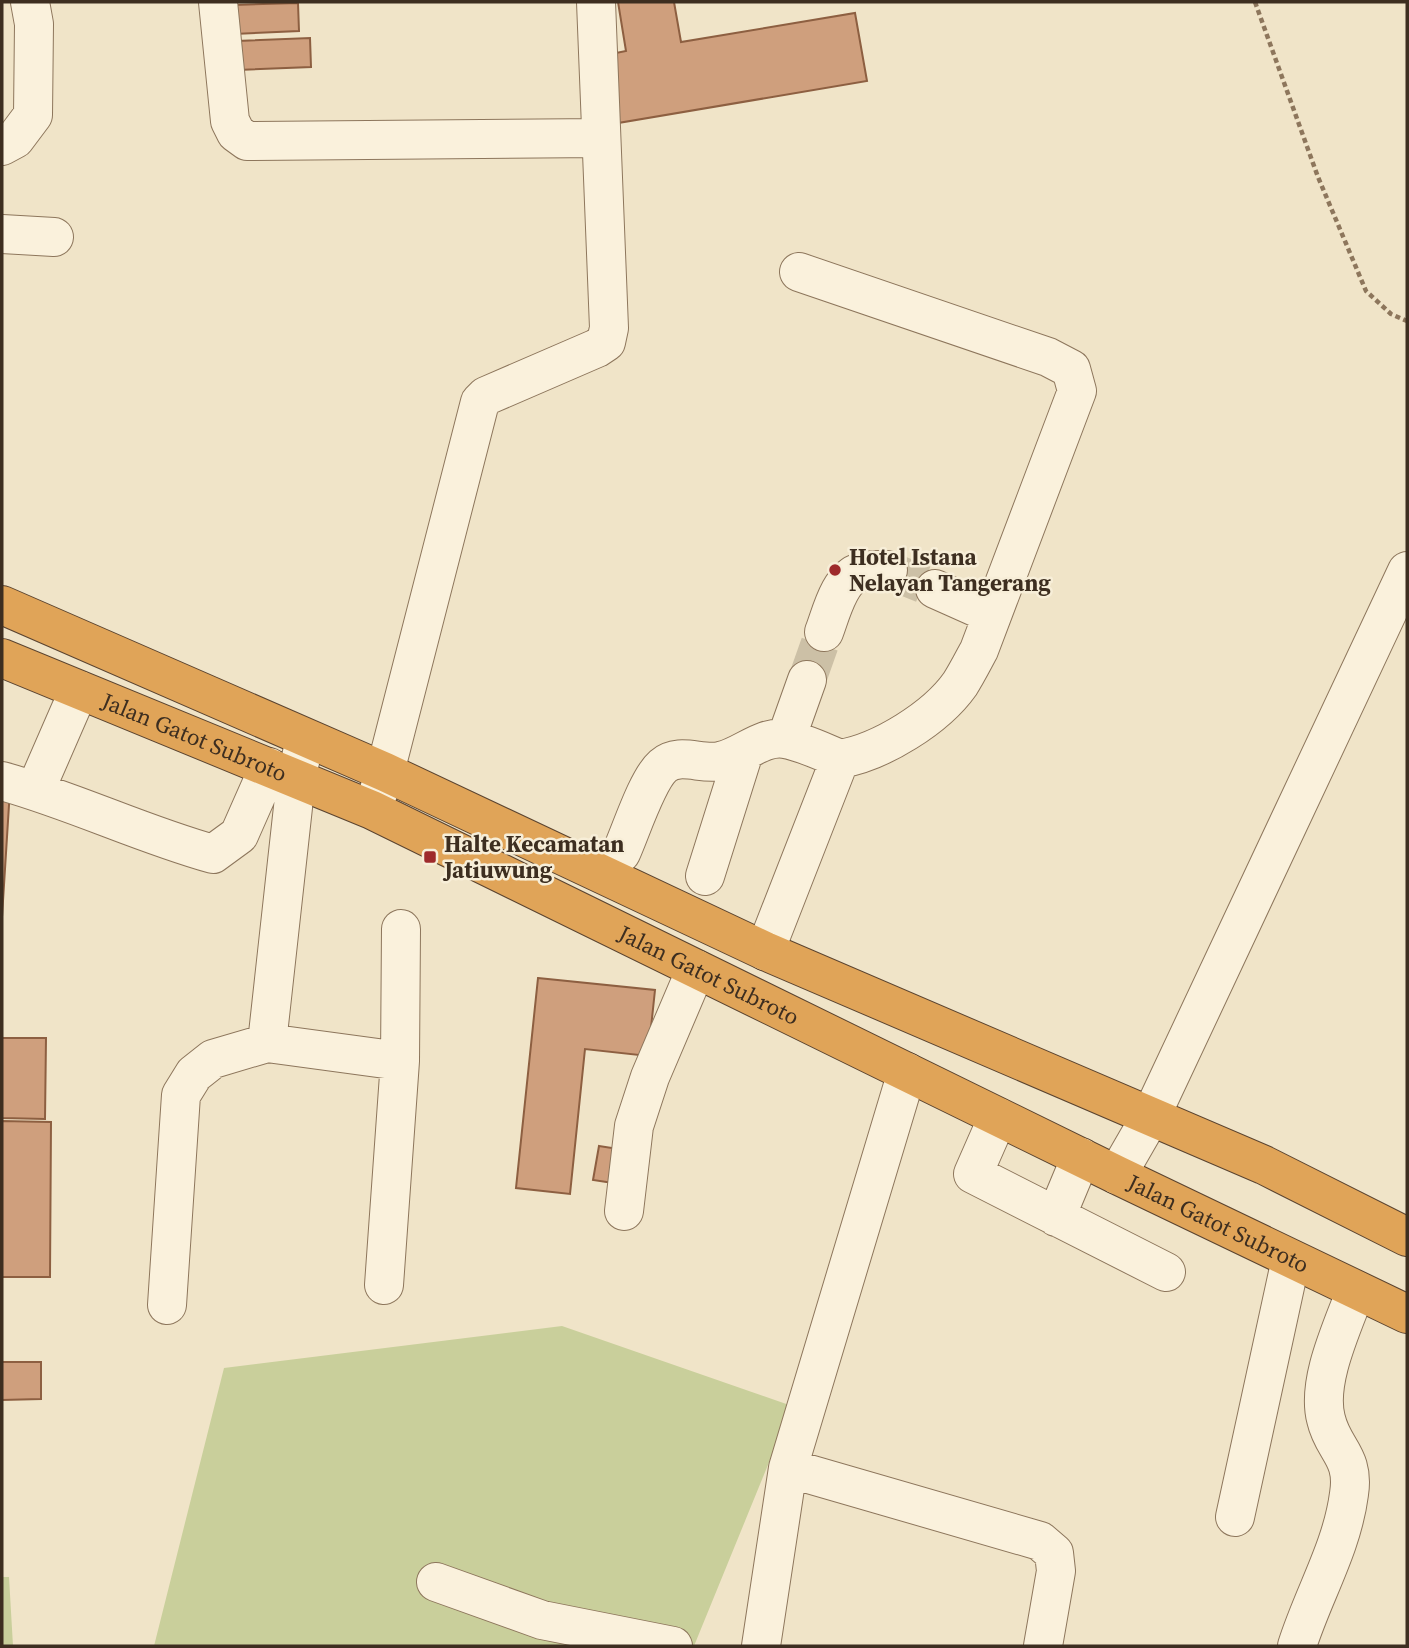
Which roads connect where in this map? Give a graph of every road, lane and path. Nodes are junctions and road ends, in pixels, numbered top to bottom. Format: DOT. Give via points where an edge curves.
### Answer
graph roads {
  1 [pos="218,2"];
  2 [pos="596,2"];
  3 [pos="1255,2"];
  4 [pos="22,15"];
  5 [pos="601,138"];
  6 [pos="2,146"];
  7 [pos="2,234"];
  8 [pos="54,237"];
  9 [pos="799,272"];
  10 [pos="1407,321"];
  11 [pos="888,570"];
  12 [pos="1407,571"];
  13 [pos="935,589"];
  14 [pos="2,605"];
  15 [pos="991,614"];
  16 [pos="824,632"];
  17 [pos="2,658"];
  18 [pos="807,681"];
  19 [pos="79,690"];
  20 [pos="305,739"];
  21 [pos="786,739"];
  22 [pos="744,752"];
  23 [pos="841,758"];
  24 [pos="385,772"];
  25 [pos="283,773"];
  26 [pos="18,786"];
  27 [pos="372,810"];
  28 [pos="621,853"];
  29 [pos="705,876"];
  30 [pos="401,929"];
  31 [pos="765,951"];
  32 [pos="696,969"];
  33 [pos="267,1043"];
  34 [pos="400,1061"];
  35 [pos="907,1072"];
  36 [pos="1151,1116"];
  37 [pos="998,1117"];
  38 [pos="1081,1157"];
  39 [pos="1116,1175"];
  40 [pos="624,1211"];
  41 [pos="1056,1217"];
  42 [pos="1407,1237"];
  43 [pos="1291,1258"];
  44 [pos="1166,1272"];
  45 [pos="384,1285"];
  46 [pos="1356,1290"];
  47 [pos="167,1305"];
  48 [pos="1407,1314"];
  49 [pos="788,1468"];
  50 [pos="1235,1517"];
  51 [pos="436,1582"];
  52 [pos="673,1646"];
  53 [pos="761,1646"];
  54 [pos="1044,1646"];
  55 [pos="1297,1646"];
  1 -- 5 [label="street" via="230,121 247,141"];
  2 -- 5 [label="street"];
  3 -- 10 [label="path" via="1318,177 1366,291 1391,314"];
  4 -- 6 [label="street" via="33,115 15,139"];
  5 -- 24 [label="street" via="606,342 480,402"];
  7 -- 8 [label="street"];
  9 -- 15 [label="street" via="1048,357 1071,369 1077,391"];
  11 -- 16 [label="street" via="858,572 846,583"];
  12 -- 36 [label="street"];
  13 -- 15 [label="street"];
  14 -- 20 [label="highway, Jalan Gatot Subroto"];
  15 -- 23 [label="street" via="979,650 959,685 933,713 858,756"];
  17 -- 19 [label="highway, Jalan Gatot Subroto"];
  18 -- 21 [label="street"];
  19 -- 25 [label="highway, Jalan Gatot Subroto"];
  19 -- 26 [label="street"];
  20 -- 24 [label="highway, Jalan Gatot Subroto"];
  20 -- 25 [label="street"];
  21 -- 22 [label="street" via="772,739"];
  21 -- 23 [label="street"];
  22 -- 28 [label="street" via="720,761 679,758 663,766"];
  22 -- 29 [label="street"];
  23 -- 31 [label="street"];
  24 -- 27 [label="street"];
  24 -- 31 [label="highway, Jalan Gatot Subroto"];
  25 -- 26 [label="street" via="239,835 213,854"];
  25 -- 27 [label="highway, Jalan Gatot Subroto"];
  25 -- 33 [label="street"];
  27 -- 32 [label="highway, Jalan Gatot Subroto"];
  30 -- 34 [label="street"];
  31 -- 36 [label="highway, Jalan Gatot Subroto"];
  32 -- 35 [label="highway, Jalan Gatot Subroto"];
  32 -- 40 [label="street" via="634,1126"];
  33 -- 34 [label="street"];
  33 -- 47 [label="street" via="213,1059 194,1074 181,1095"];
  34 -- 45 [label="street"];
  35 -- 37 [label="highway, Jalan Gatot Subroto"];
  35 -- 49 [label="street"];
  36 -- 39 [label="street"];
  36 -- 42 [label="highway, Jalan Gatot Subroto" via="1264,1165"];
  37 -- 38 [label="highway, Jalan Gatot Subroto"];
  37 -- 41 [label="street" via="973,1174"];
  38 -- 39 [label="highway, Jalan Gatot Subroto"];
  38 -- 41 [label="street"];
  39 -- 43 [label="highway, Jalan Gatot Subroto"];
  41 -- 44 [label="street"];
  43 -- 46 [label="highway, Jalan Gatot Subroto"];
  43 -- 50 [label="street"];
  46 -- 48 [label="highway, Jalan Gatot Subroto"];
  46 -- 55 [label="street" via="1324,1392 1331,1436 1348,1463 1350,1492 1339,1542"];
  49 -- 53 [label="street"];
  49 -- 54 [label="street" via="1040,1541 1054,1553 1056,1571"];
  51 -- 52 [label="street" via="542,1620"];
}
